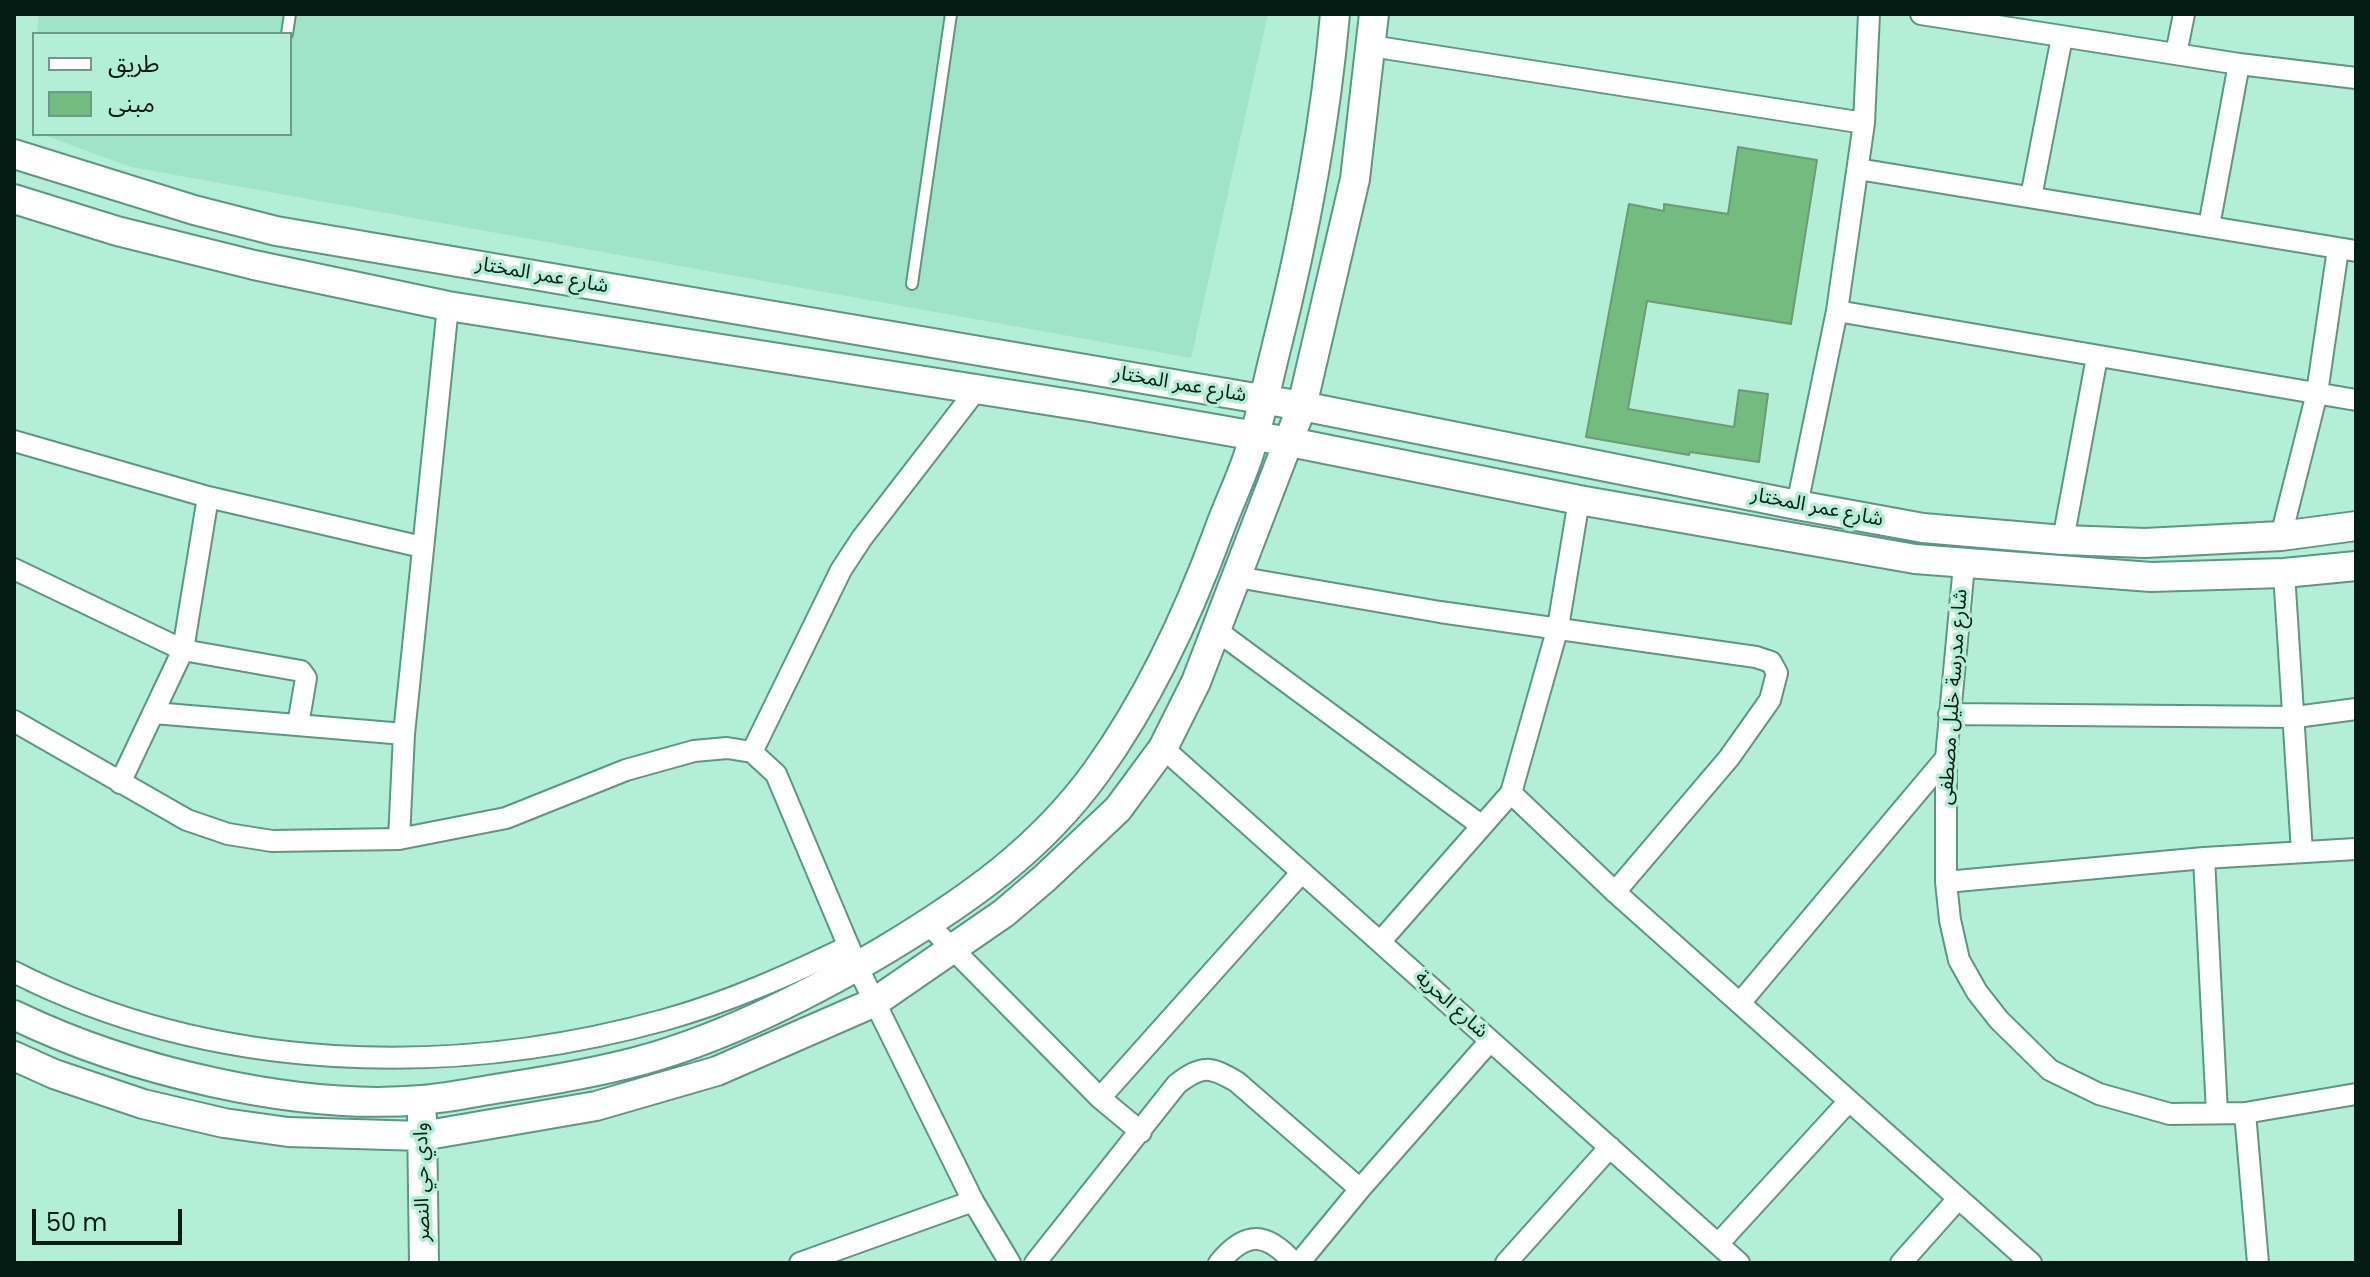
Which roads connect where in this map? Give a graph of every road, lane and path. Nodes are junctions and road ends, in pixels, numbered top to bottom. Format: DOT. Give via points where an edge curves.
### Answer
graph roads {
  1 [pos="951,14"];
  2 [pos="1335,14"];
  3 [pos="1374,14"];
  4 [pos="1869,14"];
  5 [pos="1921,14"];
  6 [pos="2184,14"];
  7 [pos="2028,23"];
  8 [pos="2062,37"];
  9 [pos="1371,46"];
  10 [pos="2176,54"];
  11 [pos="2239,64"];
  12 [pos="2356,78"];
  13 [pos="1864,123"];
  14 [pos="14,154"];
  15 [pos="1858,169"];
  16 [pos="66,170"];
  17 [pos="2031,197"];
  18 [pos="14,199"];
  19 [pos="55,213"];
  20 [pos="2209,226"];
  21 [pos="2347,250"];
  22 [pos="912,284"];
  23 [pos="448,306"];
  24 [pos="1837,311"];
  25 [pos="2097,357"];
  26 [pos="977,389"];
  27 [pos="2317,393"];
  28 [pos="1263,400"];
  29 [pos="2356,400"];
  30 [pos="1302,406"];
  31 [pos="1255,436"];
  32 [pos="14,441"];
  33 [pos="1290,442"];
  34 [pos="208,497"];
  35 [pos="1579,500"];
  36 [pos="1797,505"];
  37 [pos="2356,526"];
  38 [pos="2281,536"];
  39 [pos="2063,540"];
  40 [pos="422,547"];
  41 [pos="1964,565"];
  42 [pos="2356,566"];
  43 [pos="14,569"];
  44 [pos="2284,573"];
  45 [pos="1237,577"];
  46 [pos="1558,627"];
  47 [pos="1216,630"];
  48 [pos="183,650"];
  49 [pos="2356,709"];
  50 [pos="154,713"];
  51 [pos="1949,714"];
  52 [pos="2296,717"];
  53 [pos="298,725"];
  54 [pos="16,726"];
  55 [pos="404,734"];
  56 [pos="1163,748"];
  57 [pos="752,752"];
  58 [pos="1946,758"];
  59 [pos="120,783"];
  60 [pos="1511,793"];
  61 [pos="1482,826"];
  62 [pos="399,839"];
  63 [pos="2356,849"];
  64 [pos="2302,852"];
  65 [pos="2204,858"];
  66 [pos="1302,872"];
  67 [pos="1946,882"];
  68 [pos="1615,892"];
  69 [pos="928,924"];
  70 [pos="1380,942"];
  71 [pos="951,949"];
  72 [pos="853,956"];
  73 [pos="14,972"];
  74 [pos="875,1002"];
  75 [pos="1740,1003"];
  76 [pos="14,1015"];
  77 [pos="1490,1041"];
  78 [pos="14,1056"];
  79 [pos="2356,1094"];
  80 [pos="1100,1098"];
  81 [pos="422,1100"];
  82 [pos="1849,1101"];
  83 [pos="2217,1113"];
  84 [pos="2245,1113"];
  85 [pos="1141,1132"];
  86 [pos="422,1136"];
  87 [pos="1610,1147"];
  88 [pos="1360,1189"];
  89 [pos="1958,1199"];
  90 [pos="973,1201"];
  91 [pos="423,1220"];
  92 [pos="1718,1244"];
  93 [pos="424,1263"];
  94 [pos="435,1263"];
  95 [pos="800,1263"];
  96 [pos="1010,1263"];
  97 [pos="1035,1263"];
  98 [pos="1219,1263"];
  99 [pos="1297,1263"];
  100 [pos="1506,1263"];
  101 [pos="1739,1263"];
  102 [pos="1901,1263"];
  103 [pos="2031,1263"];
  104 [pos="2258,1263"];
  1 -- 22 [label="lane"];
  2 -- 28 [label="street" via="1304,235"];
  3 -- 9 [label="street"];
  4 -- 13 [label="street"];
  5 -- 7 [label="street"];
  6 -- 10 [label="street"];
  7 -- 8 [label="street"];
  8 -- 10 [label="street"];
  8 -- 17 [label="street"];
  9 -- 13 [label="street"];
  9 -- 30 [label="street" via="1355,179"];
  10 -- 11 [label="street"];
  11 -- 12 [label="street"];
  11 -- 20 [label="street"];
  13 -- 15 [label="street"];
  14 -- 16 [label="street, شارع عمر المختار"];
  15 -- 17 [label="street"];
  15 -- 24 [label="street"];
  16 -- 19 [label="street"];
  16 -- 28 [label="street, شارع عمر المختار" via="276,231"];
  17 -- 20 [label="street"];
  18 -- 19 [label="street, شارع عمر المختار"];
  19 -- 23 [label="street, شارع عمر المختار" via="254,265"];
  20 -- 21 [label="street"];
  21 -- 27 [label="street"];
  23 -- 26 [label="street, شارع عمر المختار"];
  23 -- 40 [label="street"];
  24 -- 25 [label="street"];
  24 -- 36 [label="street"];
  25 -- 27 [label="street"];
  25 -- 39 [label="street"];
  26 -- 31 [label="street, شارع عمر المختار"];
  26 -- 57 [label="street" via="841,570"];
  27 -- 29 [label="street"];
  27 -- 38 [label="street"];
  28 -- 30 [label="street, شارع عمر المختار"];
  28 -- 31 [label="street"];
  30 -- 33 [label="street"];
  30 -- 36 [label="street, شارع عمر المختار"];
  31 -- 33 [label="street, شارع عمر المختار"];
  31 -- 69 [label="street" via="1183,622 1102,765 1036,842 985,886"];
  32 -- 34 [label="street"];
  33 -- 35 [label="street, شارع عمر المختار"];
  33 -- 45 [label="street"];
  34 -- 40 [label="street"];
  34 -- 48 [label="street"];
  35 -- 41 [label="street, شارع عمر المختار"];
  35 -- 46 [label="street"];
  36 -- 39 [label="street, شارع عمر المختار" via="1923,528"];
  37 -- 38 [label="street, شارع عمر المختار"];
  38 -- 39 [label="street, شارع عمر المختار" via="2145,543"];
  40 -- 55 [label="street"];
  41 -- 44 [label="street, شارع عمر المختار" via="2151,577"];
  41 -- 51 [label="street, شارع مدرسة خليل مصطفى"];
  42 -- 44 [label="street, شارع عمر المختار"];
  43 -- 48 [label="street"];
  44 -- 52 [label="street"];
  45 -- 46 [label="street"];
  45 -- 47 [label="street"];
  46 -- 60 [label="street"];
  46 -- 68 [label="street" via="1756,657 1771,662 1777,673 1770,700 1729,758"];
  47 -- 56 [label="street"];
  47 -- 61 [label="street"];
  48 -- 50 [label="street"];
  48 -- 53 [label="street" via="301,671 306,678"];
  49 -- 52 [label="street"];
  50 -- 53 [label="street"];
  50 -- 59 [label="street"];
  51 -- 52 [label="street"];
  51 -- 58 [label="street, شارع مدرسة خليل مصطفى"];
  52 -- 64 [label="street"];
  53 -- 55 [label="street"];
  54 -- 59 [label="street"];
  55 -- 62 [label="street"];
  56 -- 66 [label="street, شارع الحرية"];
  56 -- 71 [label="street" via="1118,809 1004,913"];
  57 -- 62 [label="street" via="694,751 626,770 506,818"];
  57 -- 72 [label="street" via="776,774"];
  58 -- 67 [label="street, شارع مدرسة خليل مصطفى"];
  58 -- 75 [label="street"];
  59 -- 62 [label="street" via="187,820 228,834 272,841"];
  60 -- 61 [label="street"];
  60 -- 68 [label="street"];
  61 -- 70 [label="street"];
  63 -- 64 [label="street"];
  64 -- 65 [label="street"];
  65 -- 67 [label="street"];
  65 -- 83 [label="street"];
  66 -- 70 [label="street, شارع الحرية"];
  66 -- 80 [label="street"];
  67 -- 83 [label="street, شارع مدرسة خليل مصطفى" via="1959,960 1999,1020 2050,1070 2099,1094 2170,1114"];
  68 -- 75 [label="street"];
  69 -- 71 [label="street"];
  69 -- 72 [label="street"];
  70 -- 77 [label="street, شارع الحرية"];
  71 -- 74 [label="street"];
  71 -- 80 [label="street"];
  72 -- 73 [label="street" via="615,1032 537,1047 406,1058 295,1053 185,1034 79,1001"];
  72 -- 74 [label="street"];
  72 -- 81 [label="street" via="761,1015 643,1060"];
  74 -- 86 [label="street" via="717,1071 596,1106"];
  74 -- 90 [label="street"];
  75 -- 82 [label="street"];
  76 -- 81 [label="street" via="131,1061 220,1083 333,1099"];
  77 -- 87 [label="street, شارع الحرية"];
  77 -- 88 [label="street"];
  78 -- 86 [label="street" via="143,1104 224,1123 288,1132"];
  79 -- 84 [label="street, شارع مدرسة خليل مصطفى"];
  80 -- 85 [label="street"];
  81 -- 86 [label="street, وادي حي النصر"];
  82 -- 89 [label="street"];
  82 -- 92 [label="street"];
  83 -- 84 [label="street, شارع مدرسة خليل مصطفى"];
  84 -- 104 [label="street"];
  85 -- 88 [label="street" via="1177,1084 1206,1068 1237,1082"];
  85 -- 97 [label="street"];
  86 -- 91 [label="street, وادي حي النصر"];
  87 -- 92 [label="street, شارع الحرية"];
  87 -- 100 [label="street"];
  88 -- 99 [label="street"];
  89 -- 102 [label="street"];
  89 -- 103 [label="street"];
  90 -- 95 [label="street"];
  90 -- 96 [label="street"];
  91 -- 93 [label="street, وادي حي النصر"];
  91 -- 94 [label="street"];
  92 -- 101 [label="street, شارع الحرية"];
  98 -- 99 [label="street" via="1247,1239 1263,1238"];
}
